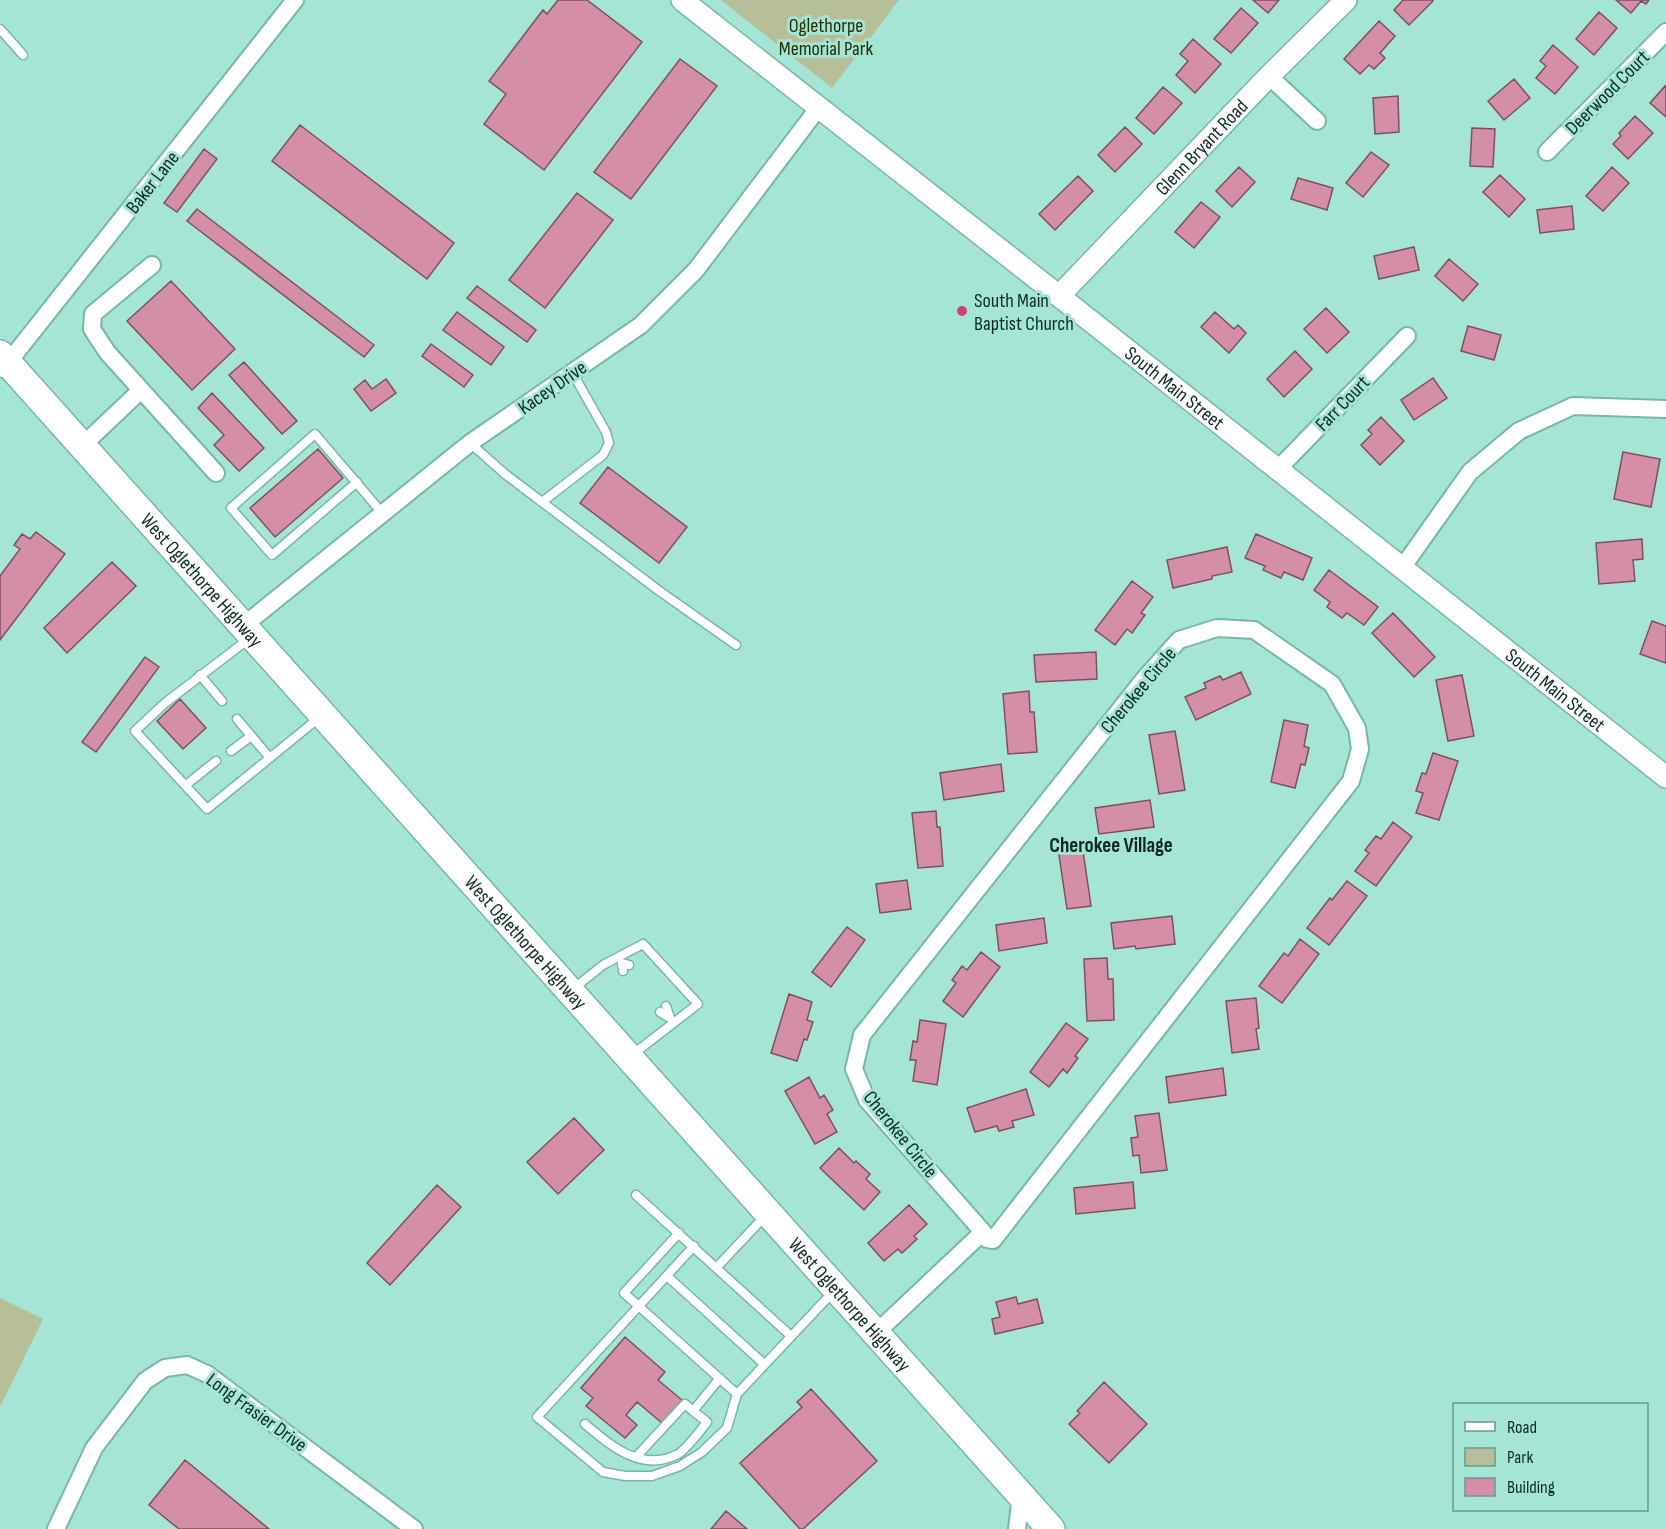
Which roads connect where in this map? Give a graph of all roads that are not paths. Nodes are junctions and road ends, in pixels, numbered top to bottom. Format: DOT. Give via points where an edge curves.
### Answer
graph roads {
  1 [pos="296,0"];
  2 [pos="682,0"];
  3 [pos="1346,0"];
  4 [pos="0,29"];
  5 [pos="1666,32"];
  6 [pos="23,55"];
  7 [pos="1269,76"];
  8 [pos="819,107"];
  9 [pos="1317,121"];
  10 [pos="1547,152"];
  11 [pos="152,266"];
  12 [pos="1059,296"];
  13 [pos="1407,336"];
  14 [pos="3,363"];
  15 [pos="572,372"];
  16 [pos="141,390"];
  17 [pos="1666,409"];
  18 [pos="470,443"];
  19 [pos="82,446"];
  20 [pos="1278,470"];
  21 [pos="216,473"];
  22 [pos="357,482"];
  23 [pos="542,502"];
  24 [pos="383,514"];
  25 [pos="1402,568"];
  26 [pos="248,631"];
  27 [pos="736,645"];
  28 [pos="200,675"];
  29 [pos="222,701"];
  30 [pos="323,715"];
  31 [pos="237,720"];
  32 [pos="251,736"];
  33 [pos="231,751"];
  34 [pos="270,758"];
  35 [pos="216,761"];
  36 [pos="1666,777"];
  37 [pos="186,785"];
  38 [pos="571,991"];
  39 [pos="663,1009"];
  40 [pos="672,1020"];
  41 [pos="629,1057"];
  42 [pos="636,1195"];
  43 [pos="768,1212"];
  44 [pos="983,1232"];
  45 [pos="679,1233"];
  46 [pos="694,1246"];
  47 [pos="717,1268"];
  48 [pos="667,1276"];
  49 [pos="836,1289"];
  50 [pos="639,1305"];
  51 [pos="876,1333"];
  52 [pos="791,1336"];
  53 [pos="764,1364"];
  54 [pos="720,1378"];
  55 [pos="737,1394"];
  56 [pos="693,1411"];
  57 [pos="585,1424"];
  58 [pos="636,1457"];
  59 [pos="1021,1495"];
  60 [pos="56,1529"];
  61 [pos="414,1529"];
  62 [pos="1017,1529"];
  63 [pos="1051,1529"];
  1 -- 14 [label="street, Baker Lane"];
  2 -- 8 [label="street, South Main Street"];
  3 -- 7 [label="street, Glenn Bryant Road"];
  4 -- 6 [label="lane"];
  5 -- 10 [label="street, Deerwood Court"];
  7 -- 9 [label="street"];
  7 -- 12 [label="street, Glenn Bryant Road"];
  8 -- 12 [label="street, South Main Street"];
  8 -- 15 [label="street, Kacey Drive" via="696,270 641,325"];
  11 -- 16 [label="street" via="93,314 92,329"];
  12 -- 20 [label="street, South Main Street"];
  13 -- 20 [label="street, Farr Court"];
  14 -- 19 [label="highway, West Oglethorpe Highway"];
  15 -- 18 [label="street, Kacey Drive"];
  15 -- 23 [label="lane" via="609,443 603,455"];
  16 -- 19 [label="street"];
  16 -- 21 [label="street"];
  17 -- 25 [label="street" via="1573,406 1519,431 1470,472"];
  18 -- 23 [label="lane"];
  18 -- 24 [label="street, Kacey Drive"];
  19 -- 26 [label="highway, West Oglethorpe Highway"];
  20 -- 25 [label="street, South Main Street"];
  22 -- 22 [label="lane" via="315,434 231,508 272,555"];
  22 -- 24 [label="lane"];
  23 -- 27 [label="lane"];
  24 -- 26 [label="street, Kacey Drive"];
  25 -- 36 [label="street, South Main Street"];
  26 -- 28 [label="lane"];
  26 -- 30 [label="highway, West Oglethorpe Highway"];
  28 -- 29 [label="lane"];
  28 -- 37 [label="lane" via="135,731"];
  30 -- 34 [label="lane"];
  30 -- 38 [label="highway, West Oglethorpe Highway"];
  31 -- 32 [label="lane"];
  32 -- 33 [label="lane"];
  32 -- 34 [label="lane"];
  34 -- 37 [label="lane" via="207,809"];
  35 -- 37 [label="lane"];
  38 -- 40 [label="lane" via="603,965 623,964 643,944 698,1004"];
  38 -- 41 [label="highway, West Oglethorpe Highway"];
  39 -- 40 [label="lane"];
  40 -- 41 [label="lane"];
  41 -- 43 [label="highway, West Oglethorpe Highway"];
  42 -- 45 [label="lane"];
  43 -- 47 [label="lane"];
  43 -- 49 [label="highway, West Oglethorpe Highway"];
  44 -- 44 [label="street, Cherokee Circle" via="867,1100 854,1069 862,1035 1179,640 1217,628 1254,630 1332,684 1358,728 1360,749 1350,781 993,1240"];
  44 -- 51 [label="street"];
  45 -- 46 [label="lane"];
  45 -- 50 [label="lane" via="624,1293"];
  46 -- 47 [label="lane"];
  46 -- 48 [label="lane"];
  47 -- 52 [label="lane"];
  48 -- 50 [label="lane"];
  48 -- 53 [label="lane"];
  49 -- 51 [label="highway, West Oglethorpe Highway"];
  49 -- 52 [label="lane"];
  50 -- 54 [label="lane"];
  50 -- 55 [label="lane" via="537,1417 603,1472 652,1476 680,1466 702,1452 727,1428"];
  51 -- 59 [label="highway, West Oglethorpe Highway"];
  52 -- 53 [label="lane"];
  53 -- 55 [label="lane"];
  54 -- 55 [label="lane"];
  54 -- 56 [label="lane"];
  56 -- 58 [label="lane" via="685,1404"];
  56 -- 58 [label="lane" via="707,1422 679,1453 653,1461"];
  57 -- 58 [label="lane" via="617,1451"];
  59 -- 62 [label="street"];
  59 -- 63 [label="highway, West Oglethorpe Highway"];
  60 -- 61 [label="street, Long Frasier Drive" via="94,1448 145,1382 165,1368 187,1365 207,1374"];
}
